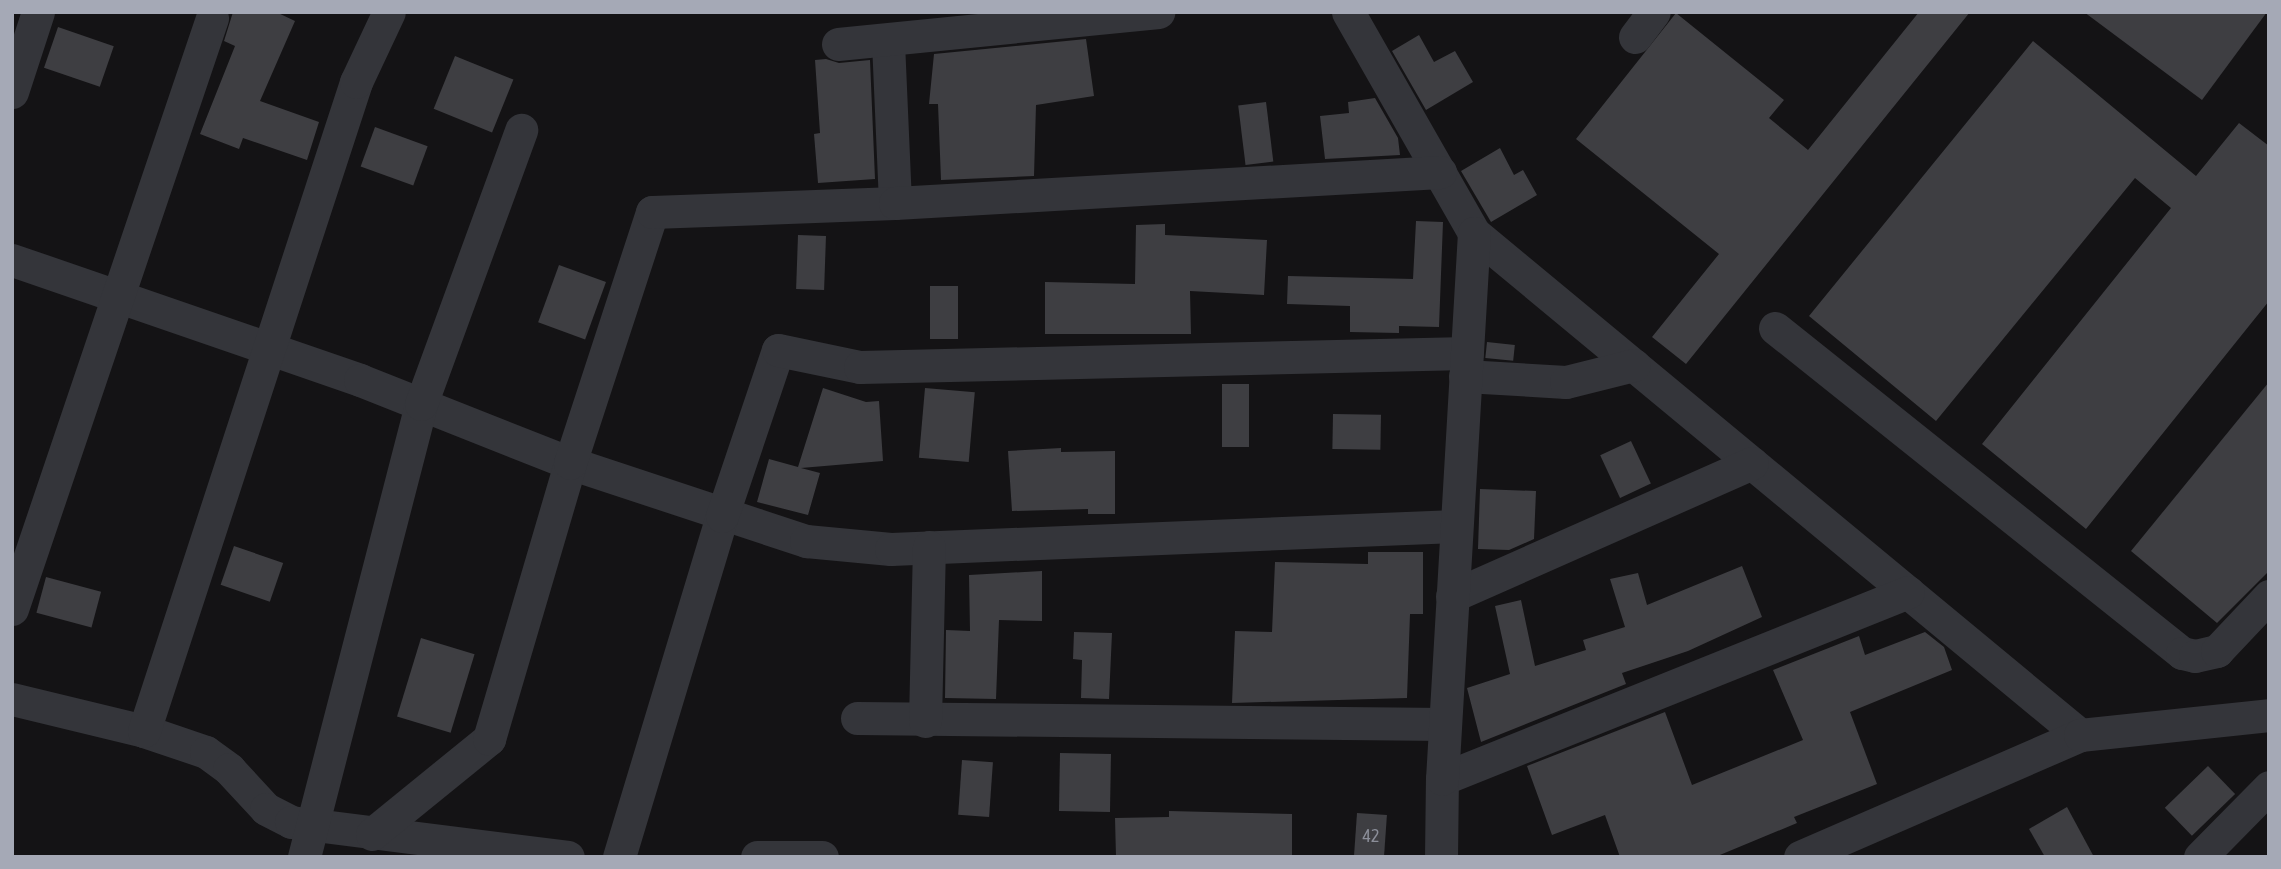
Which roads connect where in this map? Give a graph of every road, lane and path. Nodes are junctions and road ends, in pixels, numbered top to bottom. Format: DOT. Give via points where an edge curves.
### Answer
graph roads {
  1 [pos="38,12"];
  2 [pos="389,12"];
  3 [pos="1158,12"];
  4 [pos="1348,12"];
  5 [pos="212,18"];
  6 [pos="888,42"];
  7 [pos="838,44"];
  8 [pos="12,92"];
  9 [pos="521,130"];
  10 [pos="1440,172"];
  11 [pos="895,203"];
  12 [pos="1474,233"];
  13 [pos="12,260"];
  14 [pos="117,294"];
  15 [pos="1775,328"];
  16 [pos="271,349"];
  17 [pos="1466,365"];
  18 [pos="1634,365"];
  19 [pos="421,404"];
  20 [pos="570,463"];
  21 [pos="1752,463"];
  22 [pos="722,516"];
  23 [pos="1456,526"];
  24 [pos="929,547"];
  25 [pos="1908,592"];
  26 [pos="1452,596"];
  27 [pos="2269,596"];
  28 [pos="12,609"];
  29 [pos="12,699"];
  30 [pos="2269,715"];
  31 [pos="857,718"];
  32 [pos="926,721"];
  33 [pos="1445,724"];
  34 [pos="144,731"];
  35 [pos="2080,735"];
  36 [pos="1442,779"];
  37 [pos="2269,786"];
  38 [pos="372,834"];
  39 [pos="308,842"];
  40 [pos="568,857"];
  41 [pos="620,857"];
  42 [pos="757,857"];
  43 [pos="821,857"];
  44 [pos="1441,857"];
  45 [pos="1801,857"];
  46 [pos="2200,857"];
  1 -- 8 [label="street"];
  2 -- 16 [label="street" via="356,82"];
  3 -- 6 [label="street"];
  4 -- 10 [label="street"];
  5 -- 14 [label="street"];
  6 -- 7 [label="street"];
  6 -- 11 [label="street"];
  9 -- 19 [label="street"];
  10 -- 11 [label="street"];
  10 -- 12 [label="street"];
  11 -- 20 [label="street" via="652,212"];
  12 -- 17 [label="street"];
  12 -- 18 [label="street"];
  13 -- 14 [label="street"];
  14 -- 16 [label="street"];
  14 -- 28 [label="street"];
  15 -- 27 [label="street" via="2182,653 2196,656 2217,651"];
  16 -- 19 [label="street"];
  16 -- 34 [label="street"];
  17 -- 18 [label="street" via="1566,382"];
  17 -- 22 [label="street" via="860,367 778,350"];
  17 -- 23 [label="street"];
  18 -- 21 [label="street"];
  19 -- 20 [label="street"];
  19 -- 39 [label="street"];
  20 -- 22 [label="street"];
  20 -- 38 [label="street" via="489,739"];
  21 -- 25 [label="street"];
  21 -- 26 [label="street"];
  22 -- 24 [label="street" via="806,541 891,549"];
  22 -- 41 [label="street"];
  23 -- 24 [label="street"];
  23 -- 26 [label="street"];
  24 -- 32 [label="street"];
  25 -- 35 [label="street"];
  25 -- 36 [label="street"];
  26 -- 33 [label="street"];
  29 -- 34 [label="street"];
  30 -- 35 [label="street"];
  31 -- 32 [label="street"];
  32 -- 33 [label="street"];
  33 -- 36 [label="street"];
  34 -- 39 [label="street" via="219,759 266,809"];
  35 -- 45 [label="street"];
  36 -- 44 [label="street"];
  37 -- 46 [label="street"];
  38 -- 39 [label="street"];
  38 -- 40 [label="street"];
  42 -- 43 [label="street"];
}
